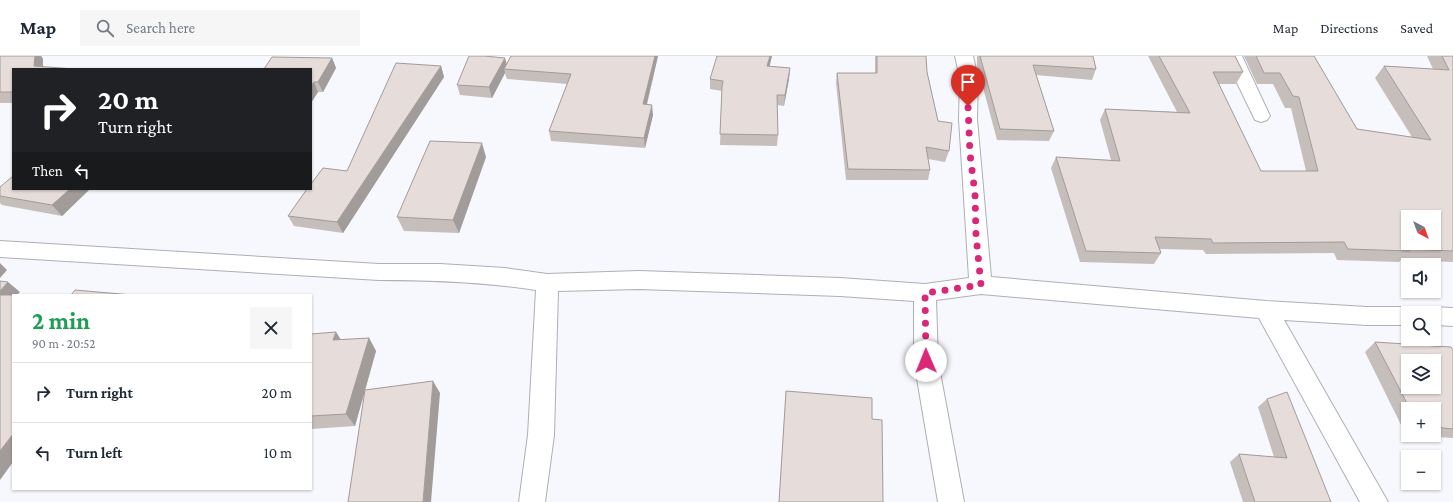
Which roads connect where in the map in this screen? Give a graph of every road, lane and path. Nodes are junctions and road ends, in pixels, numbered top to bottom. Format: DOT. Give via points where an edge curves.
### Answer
graph roads {
  1 [pos="964,56"];
  2 [pos="1234,56"];
  3 [pos="1261,116"];
  4 [pos="0,249"];
  5 [pos="547,283"];
  6 [pos="981,285"];
  7 [pos="925,293"];
  8 [pos="1266,310"];
  9 [pos="1401,316"];
  10 [pos="1441,316"];
  11 [pos="1453,316"];
  12 [pos="532,502"];
  13 [pos="951,502"];
  14 [pos="1375,502"];
  1 -- 6 [label="street" via="969,78 968,119"];
  2 -- 3 [label="street"];
  4 -- 5 [label="street" via="379,272 440,272"];
  5 -- 7 [label="street" via="647,280"];
  5 -- 12 [label="street" via="541,435"];
  6 -- 7 [label="street"];
  6 -- 8 [label="street"];
  7 -- 13 [label="street" via="926,361"];
  8 -- 9 [label="street"];
  8 -- 14 [label="street"];
  10 -- 11 [label="street"];
}
